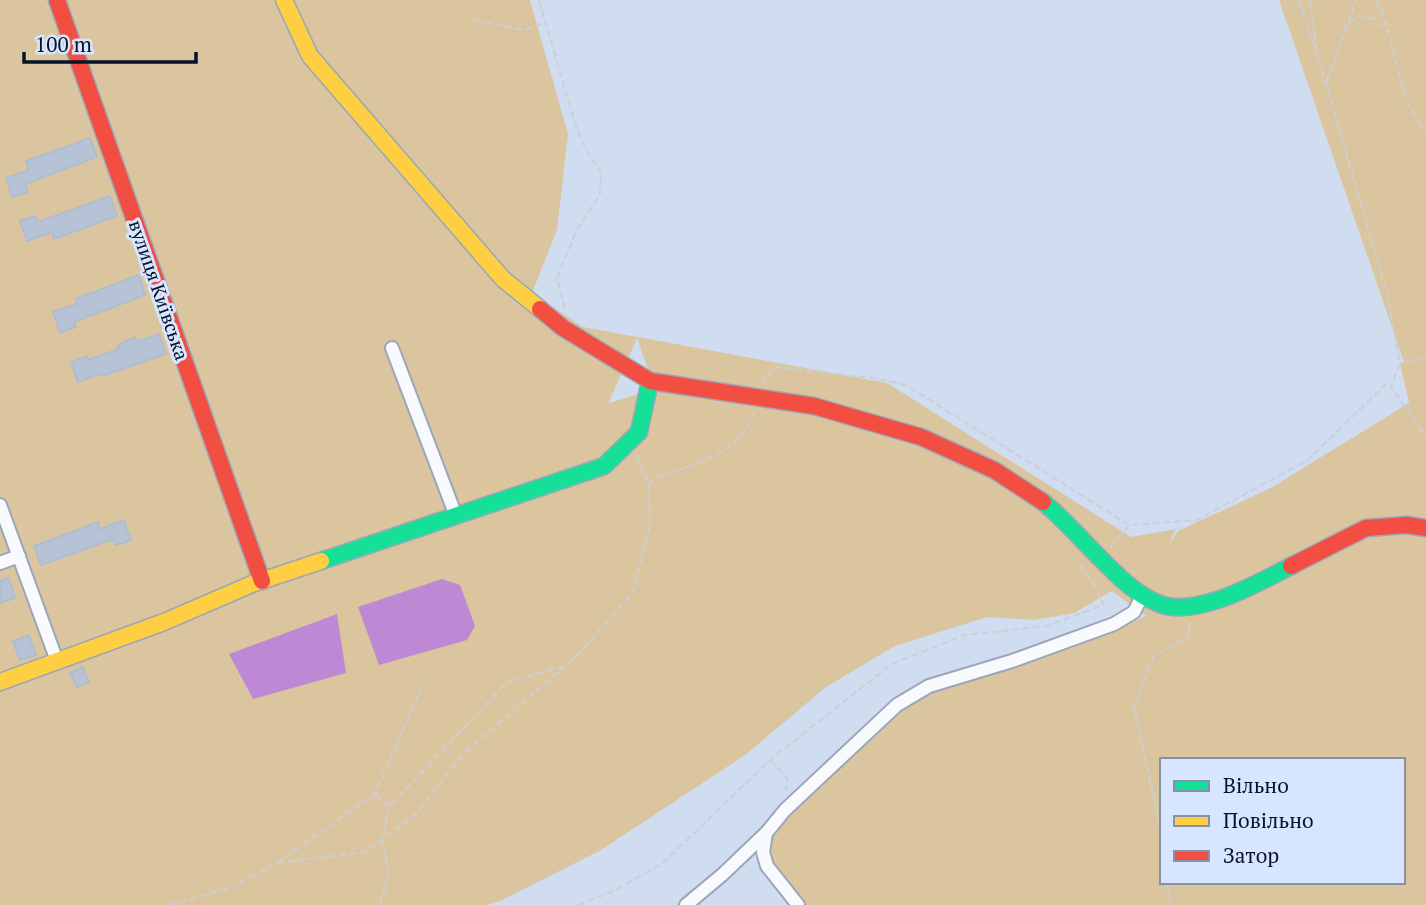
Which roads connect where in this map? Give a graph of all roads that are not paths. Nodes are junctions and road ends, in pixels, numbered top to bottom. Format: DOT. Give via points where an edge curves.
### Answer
graph roads {
  1 [pos="57,0"];
  2 [pos="284,0"];
  3 [pos="393,348"];
  4 [pos="650,381"];
  5 [pos="0,505"];
  6 [pos="456,516"];
  7 [pos="1426,528"];
  8 [pos="19,556"];
  9 [pos="0,563"];
  10 [pos="262,581"];
  11 [pos="1142,596"];
  12 [pos="57,662"];
  13 [pos="0,682"];
  14 [pos="766,832"];
  15 [pos="686,905"];
  16 [pos="798,905"];
  1 -- 10 [label="street, вулиця Київська"];
  2 -- 4 [label="street" via="310,56 503,279 563,328"];
  3 -- 6 [label="street"];
  4 -- 6 [label="street" via="639,432 604,466"];
  4 -- 11 [label="street" via="814,406 921,437 994,470 1061,516"];
  5 -- 8 [label="street"];
  6 -- 10 [label="street"];
  7 -- 11 [label="street" via="1366,528 1252,586 1203,604 1177,608"];
  8 -- 9 [label="street"];
  8 -- 12 [label="street"];
  10 -- 12 [label="street"];
  11 -- 14 [label="street" via="1134,612 1114,624 929,686 897,705"];
  12 -- 13 [label="street"];
  14 -- 15 [label="street"];
  14 -- 16 [label="street" via="763,852 767,866"];
}
